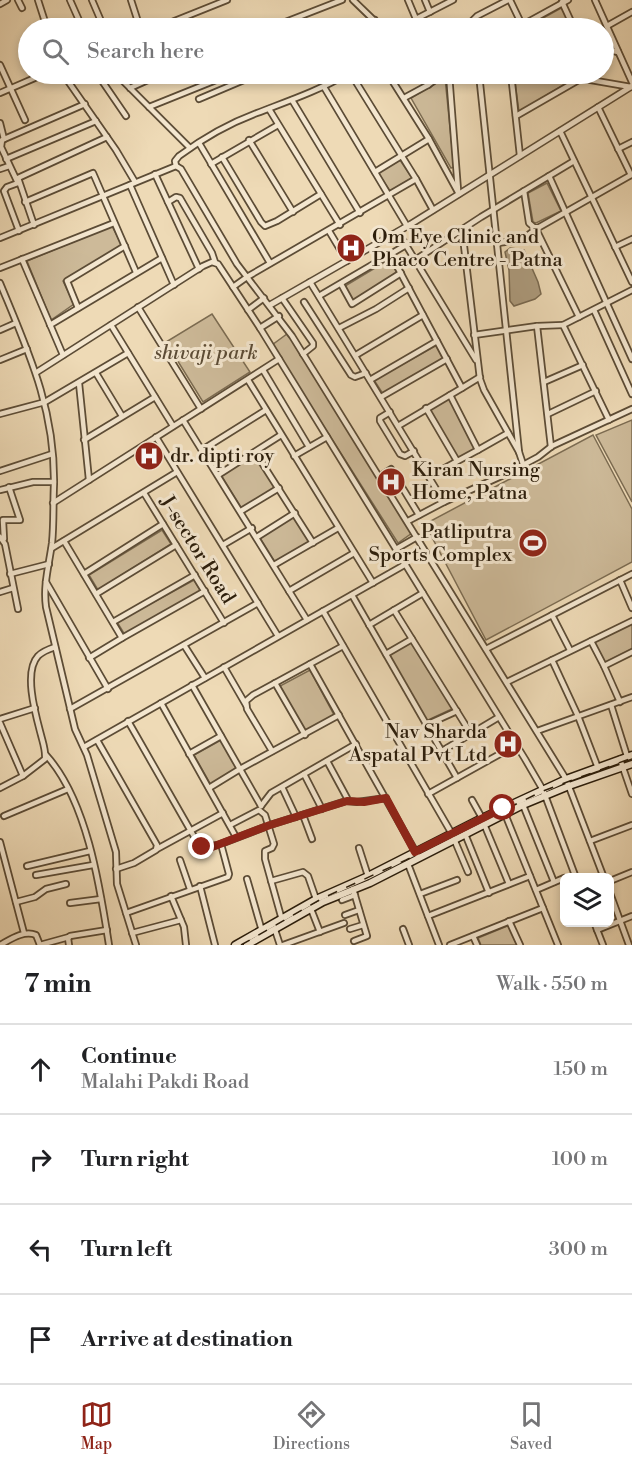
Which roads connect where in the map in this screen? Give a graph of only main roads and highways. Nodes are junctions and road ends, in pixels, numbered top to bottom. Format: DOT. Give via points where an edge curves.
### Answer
graph roads {
  1 [pos="630,755"];
  2 [pos="632,764"];
  3 [pos="595,768"];
  4 [pos="596,776"];
  5 [pos="568,782"];
  6 [pos="483,821"];
  7 [pos="453,836"];
  8 [pos="417,855"];
  9 [pos="302,911"];
  10 [pos="274,927"];
  11 [pos="236,945"];
  12 [pos="247,945"];
  1 -- 3 [label="main road"];
  2 -- 4 [label="main road"];
  3 -- 4 [label="main road"];
  3 -- 5 [label="main road"];
  4 -- 5 [label="main road"];
  5 -- 6 [label="main road" via="543,790"];
  5 -- 6 [label="main road" via="546,797"];
  6 -- 7 [label="main road"];
  6 -- 7 [label="main road" via="465,834"];
  7 -- 8 [label="main road"];
  8 -- 9 [label="main road" via="316,899"];
  8 -- 9 [label="main road" via="408,864 354,892"];
  9 -- 10 [label="main road"];
  9 -- 10 [label="main road"];
  10 -- 11 [label="main road"];
  10 -- 12 [label="main road"];
}
